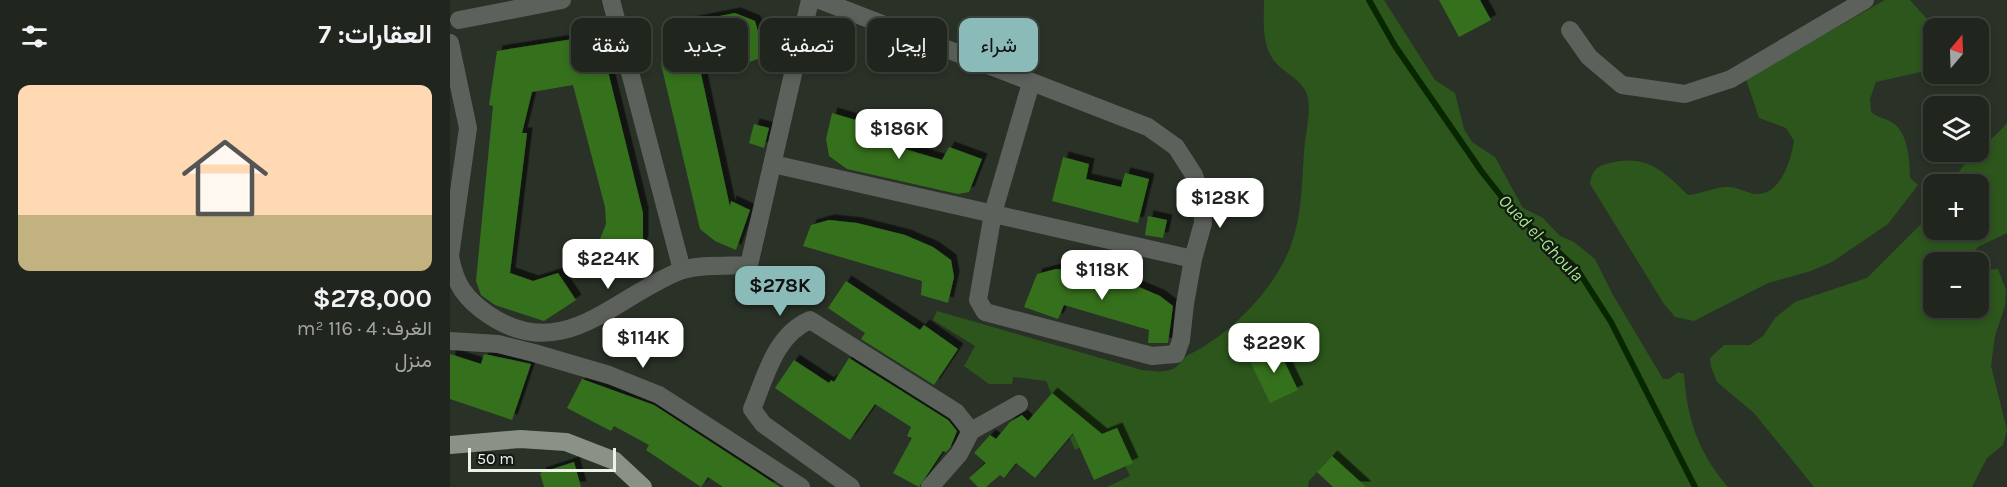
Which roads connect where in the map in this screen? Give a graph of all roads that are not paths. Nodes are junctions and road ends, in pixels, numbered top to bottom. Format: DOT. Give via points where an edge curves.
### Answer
graph roads {
  1 [pos="562,0"];
  2 [pos="611,0"];
  3 [pos="810,0"];
  4 [pos="820,0"];
  5 [pos="1865,0"];
  6 [pos="454,14"];
  7 [pos="1570,30"];
  8 [pos="450,41"];
  9 [pos="1030,83"];
  10 [pos="773,164"];
  11 [pos="993,213"];
  12 [pos="1193,260"];
  13 [pos="682,270"];
  14 [pos="450,341"];
  15 [pos="1019,404"];
  16 [pos="972,431"];
  17 [pos="450,446"];
  18 [pos="643,487"];
  19 [pos="801,487"];
  20 [pos="851,487"];
  21 [pos="930,487"];
  1 -- 6 [label="street"];
  2 -- 13 [label="street"];
  3 -- 10 [label="street"];
  4 -- 9 [label="street"];
  5 -- 7 [label="street" via="1731,78 1685,94 1622,86 1589,57"];
  6 -- 8 [label="street" via="457,32"];
  8 -- 13 [label="street" via="468,128 450,256 453,275 464,296 507,327 546,334 598,316"];
  9 -- 11 [label="street"];
  9 -- 12 [label="street" via="1148,127 1176,147 1194,175 1202,199 1203,223"];
  10 -- 11 [label="street"];
  10 -- 13 [label="street" via="749,265"];
  11 -- 12 [label="street"];
  11 -- 12 [label="street" via="978,300 985,312 1152,356 1176,354 1180,347"];
  14 -- 19 [label="street" via="498,344 534,353 609,375 659,395"];
  15 -- 16 [label="street"];
  16 -- 20 [label="street" via="957,412 810,320 797,326 781,342 752,409 763,424"];
  16 -- 21 [label="street" via="959,454"];
  17 -- 18 [label="main road" via="520,439 566,442 615,461"];
}
